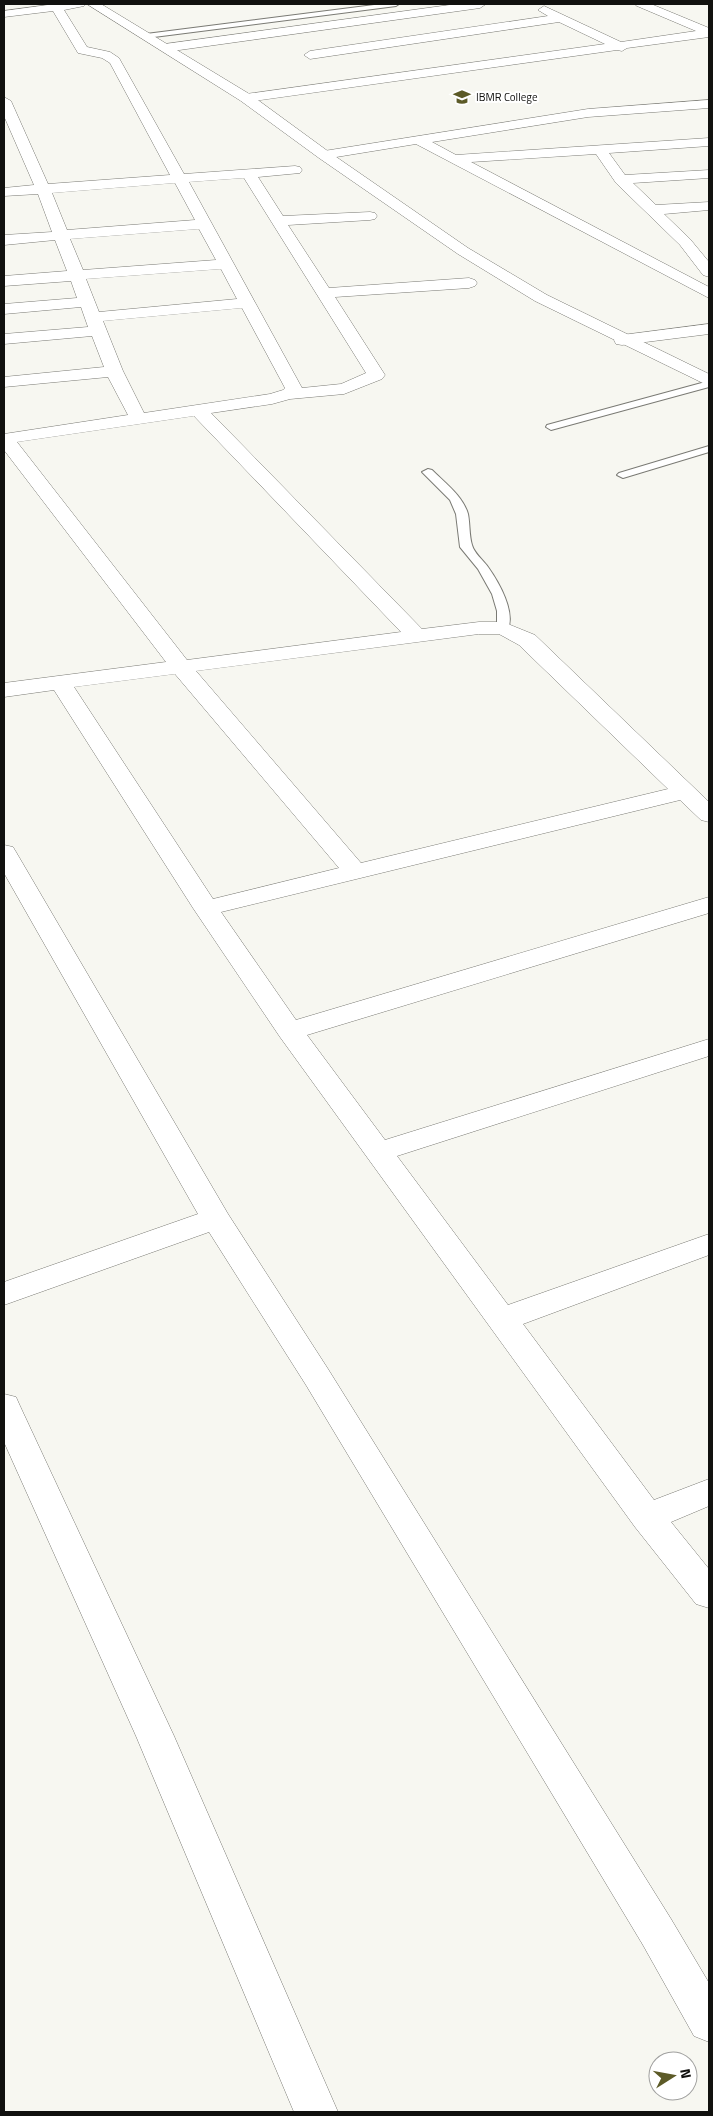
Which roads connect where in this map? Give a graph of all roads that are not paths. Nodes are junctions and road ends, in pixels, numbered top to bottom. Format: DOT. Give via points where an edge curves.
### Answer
graph roads {
  1 [pos="80,4"];
  2 [pos="93,4"];
  3 [pos="396,4"];
  4 [pos="480,4"];
  5 [pos="532,4"];
  6 [pos="641,4"];
  7 [pos="38,6"];
  8 [pos="57,7"];
  9 [pos="4,14"];
  10 [pos="561,18"];
  11 [pos="709,33"];
  12 [pos="272,34"];
  13 [pos="146,36"];
  14 [pos="287,42"];
  15 [pos="622,47"];
  16 [pos="165,48"];
  17 [pos="328,64"];
  18 [pos="346,73"];
  19 [pos="363,82"];
  20 [pos="246,98"];
  21 [pos="4,101"];
  22 [pos="709,104"];
  23 [pos="416,139"];
  24 [pos="709,142"];
  25 [pos="600,150"];
  26 [pos="324,155"];
  27 [pos="453,160"];
  28 [pos="294,170"];
  29 [pos="248,174"];
  30 [pos="709,174"];
  31 [pos="179,179"];
  32 [pos="621,180"];
  33 [pos="44,188"];
  34 [pos="4,192"];
  35 [pos="709,206"];
  36 [pos="652,210"];
  37 [pos="370,216"];
  38 [pos="278,221"];
  39 [pos="204,224"];
  40 [pos="61,236"];
  41 [pos="4,240"];
  42 [pos="701,241"];
  43 [pos="685,242"];
  44 [pos="70,258"];
  45 [pos="51,260"];
  46 [pos="226,264"];
  47 [pos="709,272"];
  48 [pos="76,274"];
  49 [pos="4,281"];
  50 [pos="469,283"];
  51 [pos="324,293"];
  52 [pos="709,293"];
  53 [pos="248,303"];
  54 [pos="4,309"];
  55 [pos="92,317"];
  56 [pos="709,329"];
  57 [pos="4,339"];
  58 [pos="622,340"];
  59 [pos="114,371"];
  60 [pos="4,382"];
  61 [pos="709,383"];
  62 [pos="289,394"];
  63 [pos="198,410"];
  64 [pos="138,418"];
  65 [pos="551,427"];
  66 [pos="4,439"];
  67 [pos="709,449"];
  68 [pos="428,472"];
  69 [pos="623,475"];
  70 [pos="504,628"];
  71 [pos="417,636"];
  72 [pos="181,667"];
  73 [pos="60,683"];
  74 [pos="4,690"];
  75 [pos="685,792"];
  76 [pos="709,815"];
  77 [pos="4,852"];
  78 [pos="356,873"];
  79 [pos="709,905"];
  80 [pos="206,908"];
  81 [pos="290,1031"];
  82 [pos="709,1047"];
  83 [pos="380,1152"];
  84 [pos="216,1219"];
  85 [pos="709,1244"];
  86 [pos="4,1294"];
  87 [pos="501,1320"];
  88 [pos="4,1406"];
  89 [pos="709,1492"];
  90 [pos="647,1517"];
  91 [pos="709,1594"];
  92 [pos="709,2022"];
  93 [pos="316,2112"];
  1 -- 8 [label="street"];
  2 -- 13 [label="street"];
  3 -- 13 [label="lane"];
  4 -- 12 [label="street"];
  5 -- 10 [label="street"];
  6 -- 11 [label="street"];
  7 -- 8 [label="street"];
  7 -- 9 [label="street"];
  8 -- 31 [label="street" via="82,50 115,61"];
  10 -- 15 [label="street"];
  10 -- 17 [label="street" via="306,53"];
  11 -- 15 [label="street"];
  12 -- 14 [label="street"];
  12 -- 16 [label="street"];
  13 -- 16 [label="street"];
  15 -- 19 [label="street"];
  16 -- 20 [label="street"];
  18 -- 19 [label="street"];
  19 -- 20 [label="street"];
  20 -- 26 [label="street"];
  21 -- 33 [label="street"];
  22 -- 23 [label="street" via="588,113"];
  23 -- 26 [label="street"];
  23 -- 27 [label="street"];
  24 -- 25 [label="street"];
  25 -- 27 [label="street"];
  25 -- 32 [label="street"];
  26 -- 58 [label="street" via="463,251 541,298"];
  27 -- 52 [label="street"];
  28 -- 29 [label="street"];
  29 -- 31 [label="street"];
  29 -- 38 [label="street"];
  30 -- 32 [label="street"];
  31 -- 33 [label="street"];
  31 -- 39 [label="street"];
  32 -- 36 [label="street"];
  33 -- 34 [label="street"];
  33 -- 40 [label="street"];
  35 -- 36 [label="street"];
  36 -- 43 [label="street"];
  37 -- 38 [label="street"];
  38 -- 51 [label="street"];
  39 -- 40 [label="street"];
  39 -- 46 [label="street"];
  40 -- 41 [label="street"];
  40 -- 44 [label="street"];
  42 -- 43 [label="street"];
  43 -- 47 [label="street"];
  44 -- 45 [label="street"];
  44 -- 48 [label="street"];
  46 -- 48 [label="street"];
  46 -- 53 [label="street"];
  48 -- 49 [label="street"];
  48 -- 55 [label="street"];
  50 -- 51 [label="street"];
  51 -- 62 [label="street" via="376,375 344,389"];
  53 -- 55 [label="street"];
  53 -- 62 [label="street" via="292,383 294,388"];
  54 -- 55 [label="street"];
  55 -- 57 [label="street"];
  55 -- 59 [label="street"];
  56 -- 58 [label="street"];
  58 -- 61 [label="street"];
  59 -- 60 [label="street"];
  59 -- 64 [label="street"];
  61 -- 65 [label="lane"];
  62 -- 63 [label="street"];
  63 -- 64 [label="street"];
  63 -- 71 [label="street"];
  64 -- 66 [label="street"];
  66 -- 72 [label="street"];
  67 -- 69 [label="lane"];
  68 -- 70 [label="lane" via="455,499 462,514 466,547 498,594"];
  70 -- 71 [label="street"];
  70 -- 75 [label="street" via="527,640"];
  71 -- 72 [label="street"];
  72 -- 73 [label="street"];
  72 -- 78 [label="street"];
  73 -- 74 [label="street"];
  73 -- 80 [label="street"];
  75 -- 76 [label="street"];
  75 -- 78 [label="street"];
  77 -- 84 [label="street"];
  78 -- 80 [label="street"];
  79 -- 81 [label="street"];
  80 -- 81 [label="street"];
  81 -- 83 [label="street"];
  82 -- 83 [label="street"];
  83 -- 87 [label="street"];
  84 -- 86 [label="street"];
  84 -- 92 [label="street" via="333,1403"];
  85 -- 87 [label="street"];
  87 -- 90 [label="street"];
  88 -- 93 [label="street" via="155,1736"];
  89 -- 90 [label="street"];
  90 -- 91 [label="street"];
}
